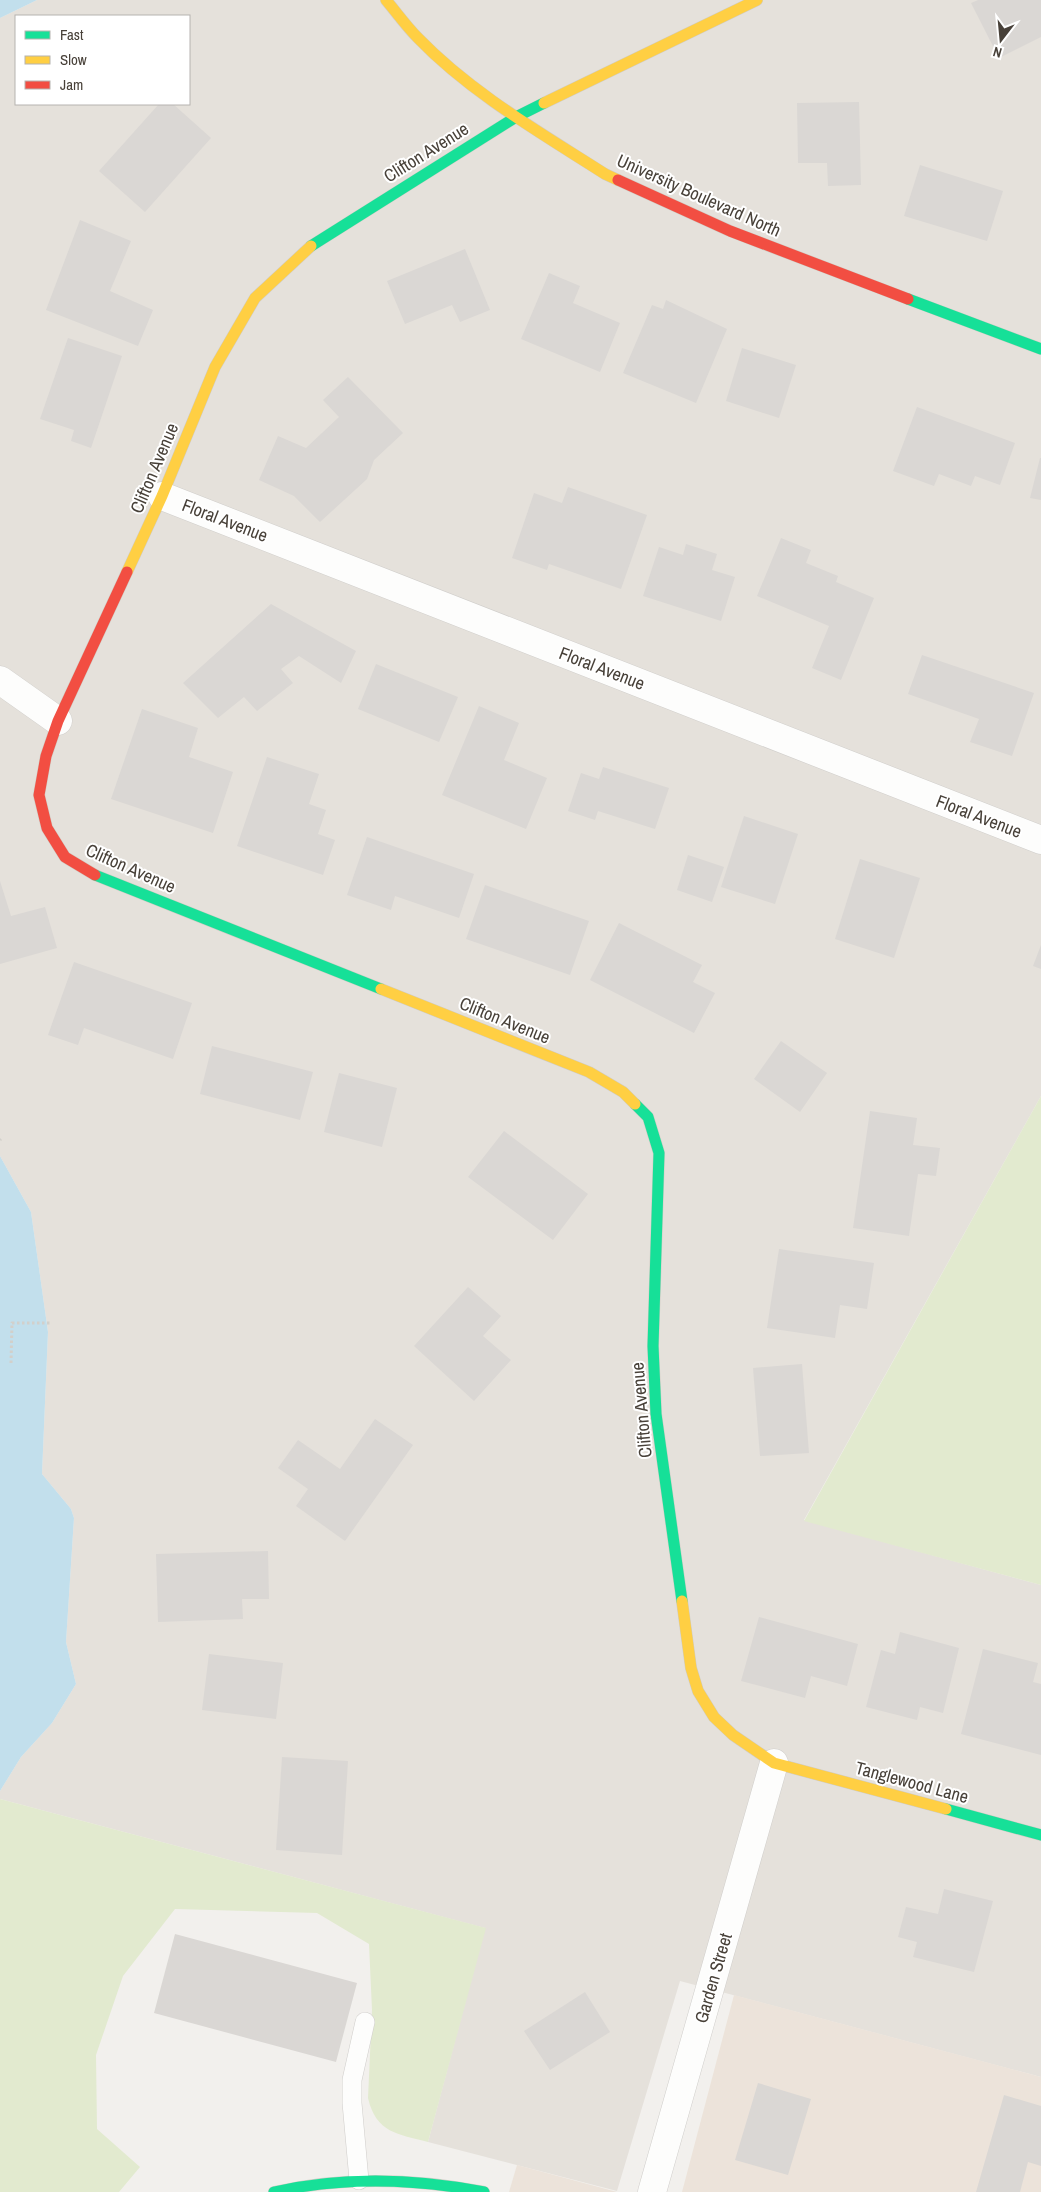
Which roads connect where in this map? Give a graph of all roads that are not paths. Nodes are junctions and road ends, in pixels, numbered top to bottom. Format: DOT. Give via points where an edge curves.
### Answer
graph roads {
  1 [pos="386,0"];
  2 [pos="757,0"];
  3 [pos="516,117"];
  4 [pos="1041,349"];
  5 [pos="162,496"];
  6 [pos="0,680"];
  7 [pos="58,720"];
  8 [pos="1041,840"];
  9 [pos="774,1763"];
  10 [pos="1041,1835"];
  11 [pos="365,2022"];
  12 [pos="359,2180"];
  13 [pos="274,2192"];
  14 [pos="484,2192"];
  15 [pos="652,2192"];
  1 -- 3 [label="street, University Boulevard North" via="418,38"];
  2 -- 3 [label="street, Clifton Avenue"];
  3 -- 4 [label="street, University Boulevard North" via="605,174 730,231"];
  3 -- 5 [label="street, Clifton Avenue" via="310,246 255,298 215,367"];
  5 -- 7 [label="street, Clifton Avenue"];
  5 -- 8 [label="street, Floral Avenue"];
  6 -- 7 [label="street"];
  7 -- 9 [label="street, Clifton Avenue" via="46,756 39,795 47,828 65,857 98,877 589,1072 623,1092 648,1117 659,1153 653,1346 656,1414 691,1668 701,1700 723,1727 751,1751"];
  9 -- 10 [label="street, Tanglewood Lane"];
  9 -- 15 [label="street, Garden Street"];
  11 -- 12 [label="lane" via="352,2092"];
  12 -- 13 [label="street" via="304,2185"];
  12 -- 14 [label="street" via="427,2182"];
}
